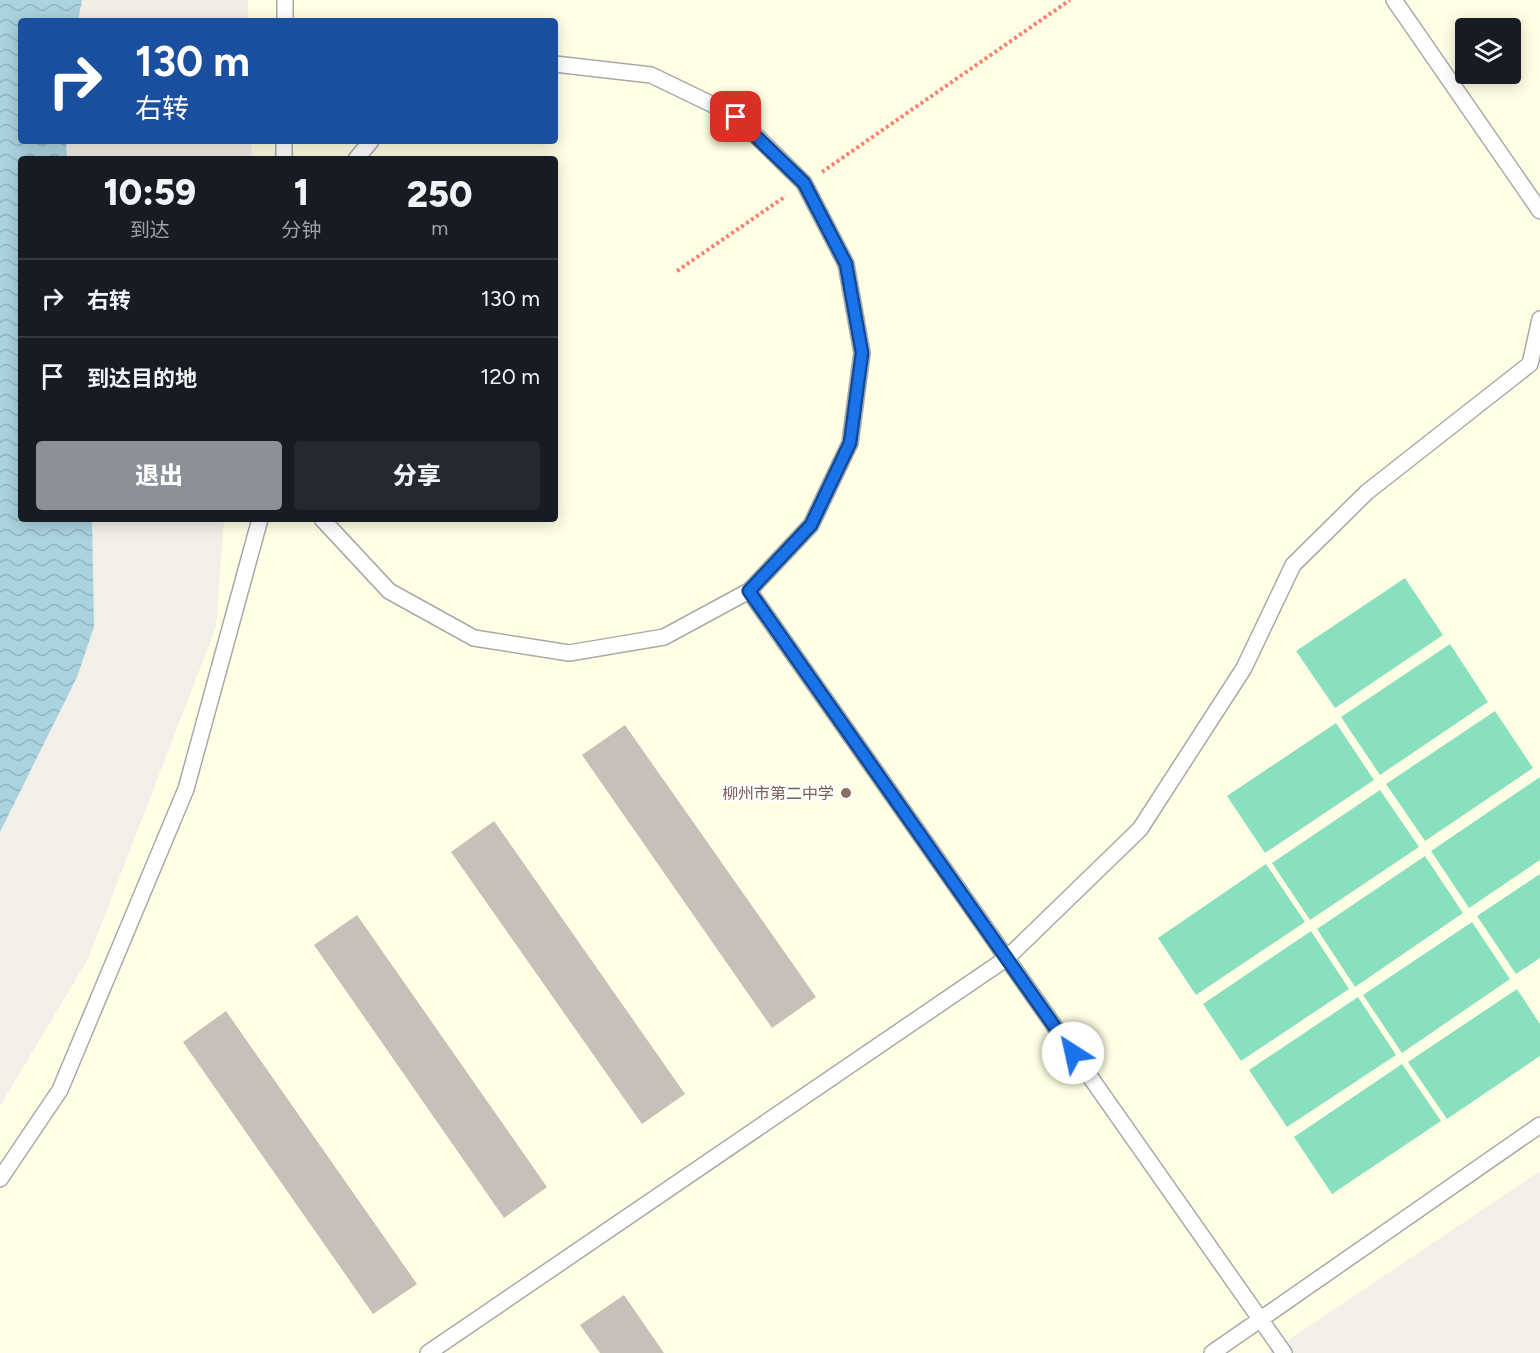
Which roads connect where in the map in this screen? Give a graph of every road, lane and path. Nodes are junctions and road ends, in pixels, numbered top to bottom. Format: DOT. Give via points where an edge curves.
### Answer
graph roads {
  1 [pos="285,0"];
  2 [pos="1070,0"];
  3 [pos="1394,0"];
  4 [pos="285,18"];
  5 [pos="558,63"];
  6 [pos="369,144"];
  7 [pos="359,156"];
  8 [pos="804,183"];
  9 [pos="1540,211"];
  10 [pos="677,271"];
  11 [pos="1540,319"];
  12 [pos="259,522"];
  13 [pos="325,522"];
  14 [pos="749,591"];
  15 [pos="1007,958"];
  16 [pos="1540,1125"];
  17 [pos="0,1179"];
  18 [pos="1260,1320"];
  19 [pos="428,1353"];
  20 [pos="1212,1353"];
  21 [pos="1284,1353"];
  1 -- 4 [label="lane"];
  2 -- 8 [label="path"];
  3 -- 9 [label="lane"];
  5 -- 8 [label="lane" via="651,75 736,117"];
  6 -- 7 [label="lane"];
  8 -- 10 [label="path"];
  8 -- 14 [label="lane" via="846,264 862,353 850,443 811,525"];
  11 -- 15 [label="lane" via="1530,364 1367,492 1293,565 1244,668 1140,829"];
  12 -- 17 [label="lane" via="186,789 60,1090"];
  13 -- 14 [label="lane" via="388,591 474,638 569,653 664,637"];
  14 -- 15 [label="lane"];
  15 -- 18 [label="lane"];
  15 -- 19 [label="lane"];
  16 -- 18 [label="lane"];
  18 -- 20 [label="lane"];
  18 -- 21 [label="lane"];
}
